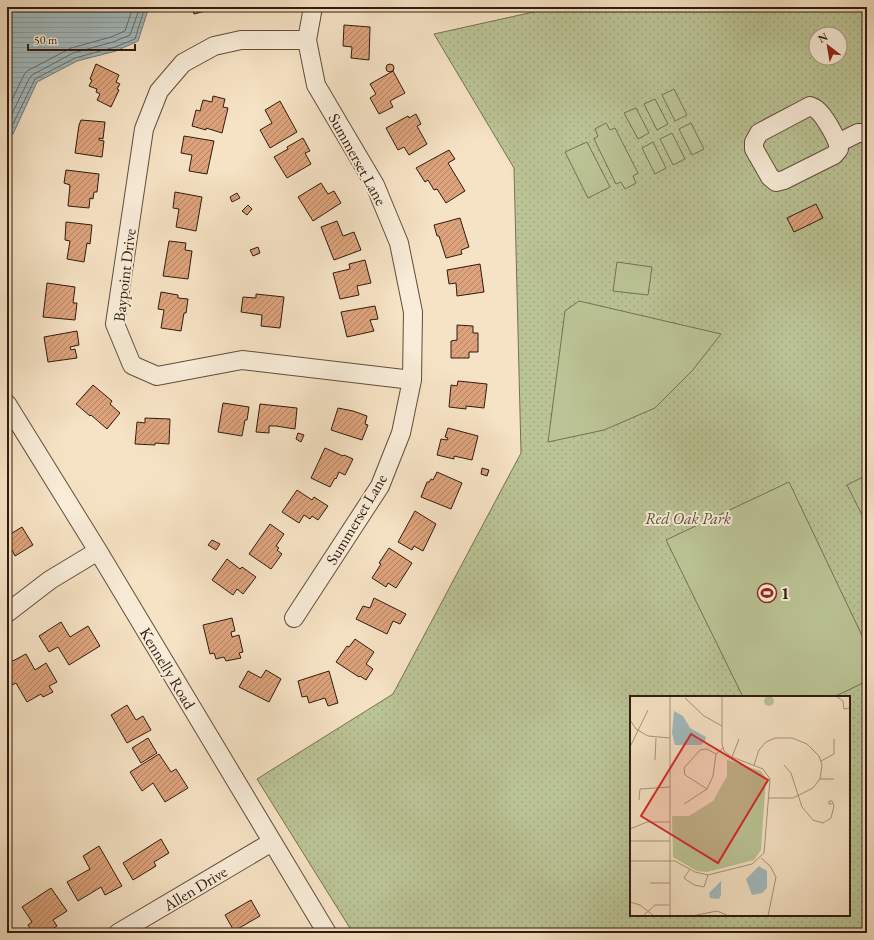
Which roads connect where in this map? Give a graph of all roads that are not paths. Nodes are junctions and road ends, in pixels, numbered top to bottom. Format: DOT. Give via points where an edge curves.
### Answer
graph roads {
  1 [pos="313,7"];
  2 [pos="307,40"];
  3 [pos="867,133"];
  4 [pos="838,143"];
  5 [pos="412,380"];
  6 [pos="7,404"];
  7 [pos="98,551"];
  8 [pos="7,613"];
  9 [pos="294,618"];
  10 [pos="272,842"];
  11 [pos="118,933"];
  12 [pos="327,933"];
  1 -- 2 [label="street, Summerset Lane"];
  2 -- 5 [label="street, Summerset Lane" via="316,85 375,185 399,243 413,312"];
  2 -- 5 [label="street, Baypoint Drive" via="241,40 214,46 183,63 159,91 144,128 115,324 132,365 157,376 242,360"];
  3 -- 4 [label="street" via="858,133"];
  4 -- 4 [label="street" via="839,149 834,155 776,182 754,150 754,142 760,133 810,106 821,114"];
  5 -- 9 [label="street, Summerset Lane" via="401,433 380,486"];
  6 -- 7 [label="street, Kennelly Road"];
  7 -- 8 [label="street" via="50,580"];
  7 -- 10 [label="street, Kennelly Road"];
  10 -- 11 [label="street, Allen Drive"];
  10 -- 12 [label="street, Kennelly Road"];
}
